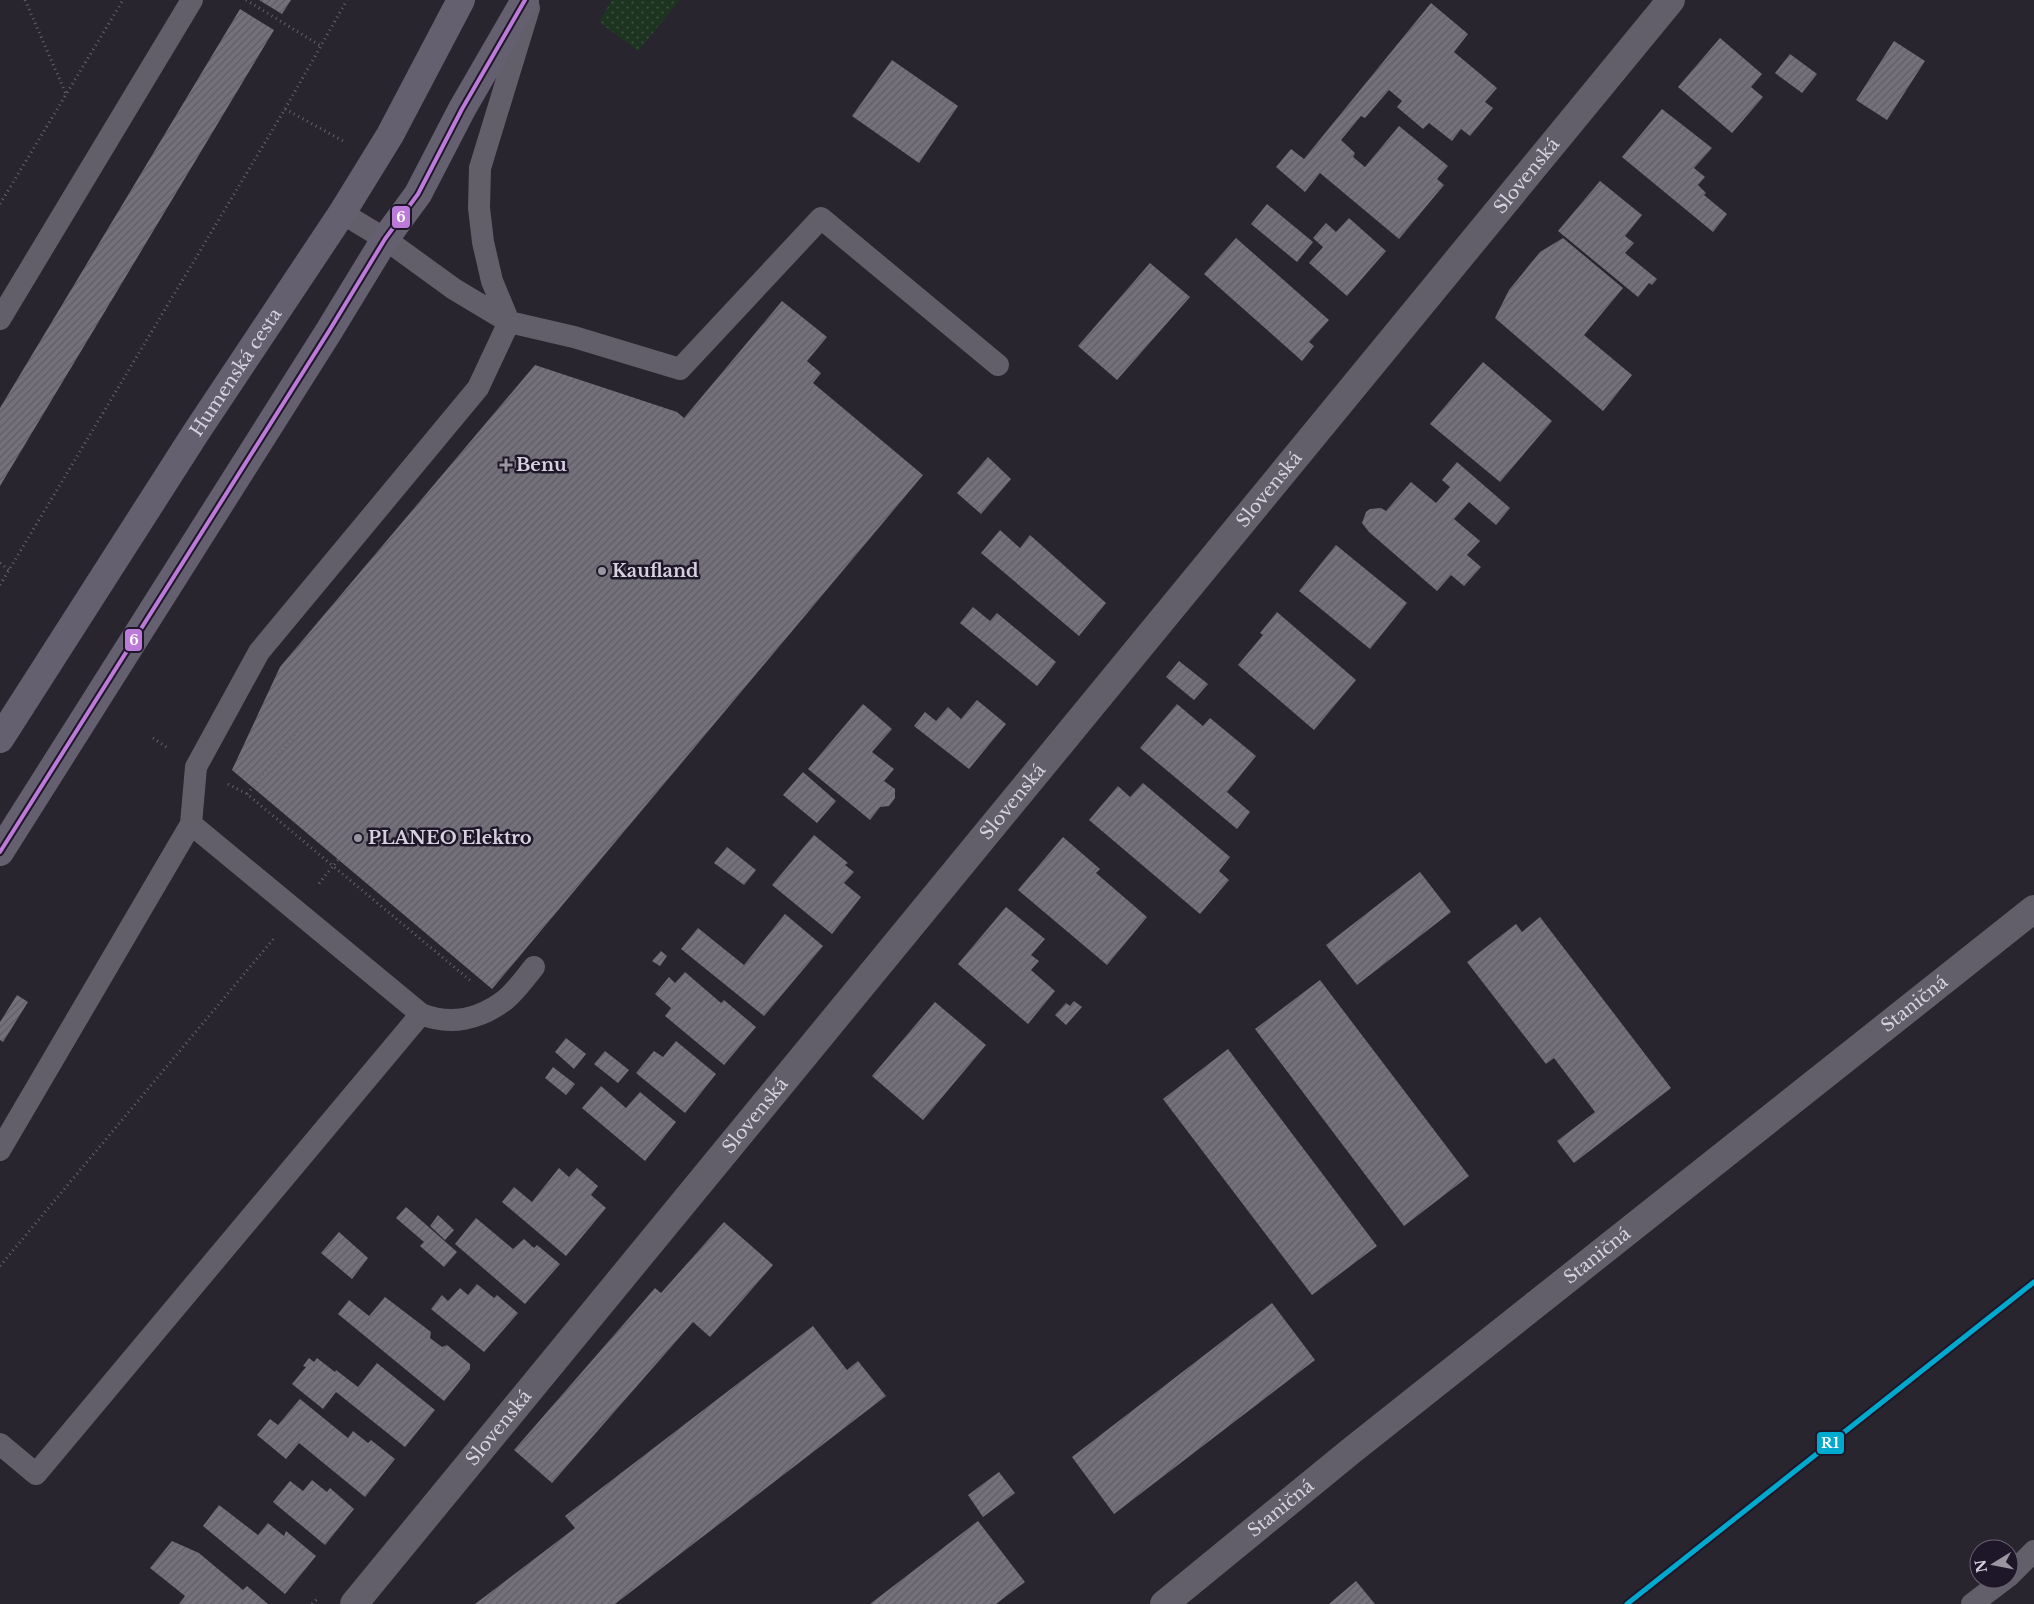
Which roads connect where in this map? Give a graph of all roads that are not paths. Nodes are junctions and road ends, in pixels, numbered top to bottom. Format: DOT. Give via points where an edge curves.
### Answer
graph roads {
  1 [pos="192,0"];
  2 [pos="461,0"];
  3 [pos="525,0"];
  4 [pos="531,0"];
  5 [pos="1671,0"];
  6 [pos="342,213"];
  7 [pos="385,240"];
  8 [pos="0,319"];
  9 [pos="509,322"];
  10 [pos="998,365"];
  11 [pos="0,739"];
  12 [pos="191,824"];
  13 [pos="0,852"];
  14 [pos="2034,909"];
  15 [pos="534,967"];
  16 [pos="421,1014"];
  17 [pos="0,1150"];
  18 [pos="0,1444"];
  19 [pos="2034,1551"];
  20 [pos="2019,1566"];
  21 [pos="1992,1589"];
  22 [pos="354,1604"];
  23 [pos="1164,1604"];
  24 [pos="1972,1604"];
  1 -- 8 [label="lane"];
  2 -- 6 [label="main road, Humenská cesta" via="390,134"];
  3 -- 7 [label="main road" via="462,109 418,194"];
  4 -- 9 [label="lane" via="480,168 479,208 483,242 492,281"];
  5 -- 22 [label="street, Slovenská"];
  6 -- 7 [label="lane"];
  6 -- 11 [label="main road, Humenská cesta" via="195,434"];
  7 -- 9 [label="lane" via="454,289"];
  7 -- 13 [label="main road"];
  9 -- 10 [label="lane" via="680,368 821,218"];
  9 -- 12 [label="lane" via="478,388 258,652 196,766"];
  12 -- 16 [label="lane"];
  12 -- 17 [label="lane"];
  14 -- 23 [label="street, Staničná" via="1351,1451"];
  15 -- 16 [label="lane" via="505,1000 473,1018 437,1020"];
  16 -- 18 [label="lane" via="36,1474"];
  19 -- 20 [label="lane"];
  21 -- 24 [label="lane"];
}
